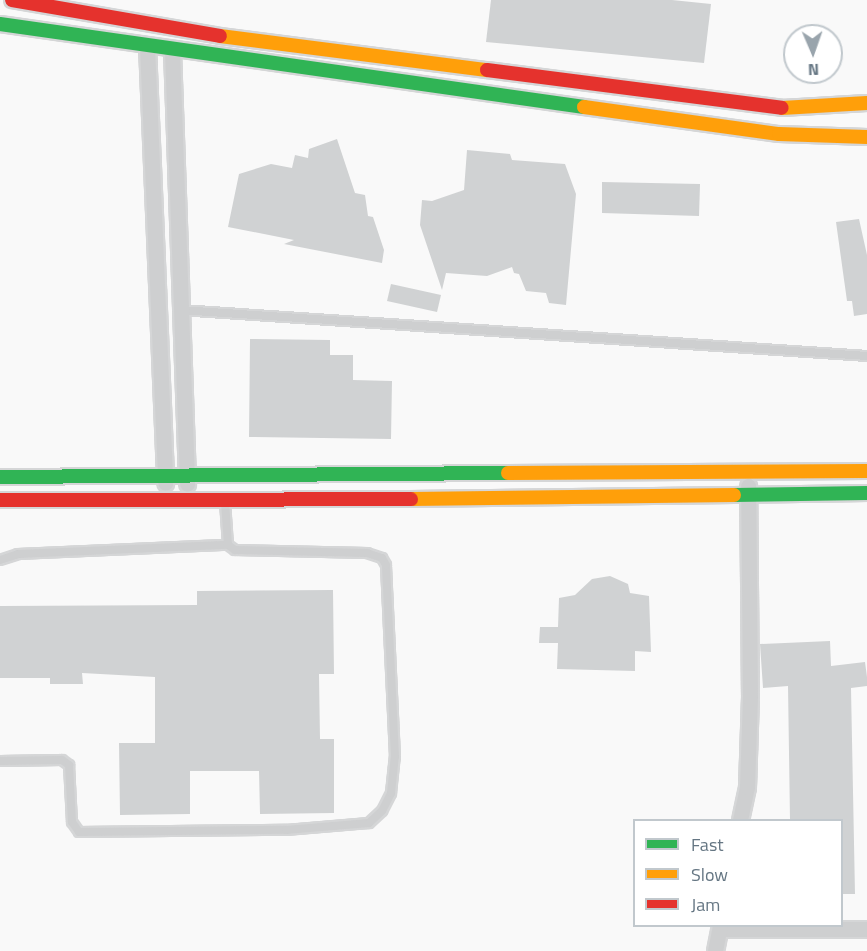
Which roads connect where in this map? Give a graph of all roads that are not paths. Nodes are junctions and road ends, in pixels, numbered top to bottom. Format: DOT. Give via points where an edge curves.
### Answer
graph roads {
  1 [pos="12,0"];
  2 [pos="0,24"];
  3 [pos="147,46"];
  4 [pos="172,50"];
  5 [pos="867,102"];
  6 [pos="867,137"];
  7 [pos="155,309"];
  8 [pos="180,310"];
  9 [pos="867,357"];
  10 [pos="867,471"];
  11 [pos="748,474"];
  12 [pos="491,476"];
  13 [pos="0,477"];
  14 [pos="165,477"];
  15 [pos="187,477"];
  16 [pos="867,493"];
  17 [pos="748,496"];
  18 [pos="166,499"];
  19 [pos="188,499"];
  20 [pos="225,499"];
  21 [pos="492,499"];
  22 [pos="0,500"];
  23 [pos="228,545"];
  24 [pos="0,560"];
  25 [pos="0,761"];
  26 [pos="740,819"];
  27 [pos="720,927"];
  28 [pos="867,929"];
  29 [pos="715,951"];
  1 -- 5 [label="main road" via="190,32 785,108"];
  2 -- 3 [label="main road"];
  3 -- 4 [label="main road"];
  3 -- 7 [label="street"];
  4 -- 6 [label="main road" via="779,134"];
  4 -- 8 [label="street"];
  7 -- 8 [label="street"];
  7 -- 14 [label="street"];
  8 -- 9 [label="lane"];
  8 -- 15 [label="street"];
  10 -- 11 [label="main road"];
  11 -- 12 [label="main road"];
  11 -- 17 [label="street"];
  12 -- 15 [label="main road"];
  12 -- 21 [label="main road"];
  13 -- 14 [label="main road"];
  14 -- 15 [label="main road"];
  14 -- 18 [label="street"];
  15 -- 19 [label="street"];
  16 -- 17 [label="main road"];
  17 -- 21 [label="main road"];
  17 -- 26 [label="street" via="750,698 747,787"];
  18 -- 19 [label="main road"];
  18 -- 22 [label="main road"];
  19 -- 20 [label="main road"];
  20 -- 21 [label="main road"];
  20 -- 23 [label="lane"];
  23 -- 24 [label="lane" via="18,554"];
  23 -- 25 [label="lane" via="235,550 367,553 382,558 386,565 394,757 391,792 382,811 369,823 286,830 79,832 72,822 69,765 62,760"];
  27 -- 28 [label="street"];
  27 -- 29 [label="street"];
}
